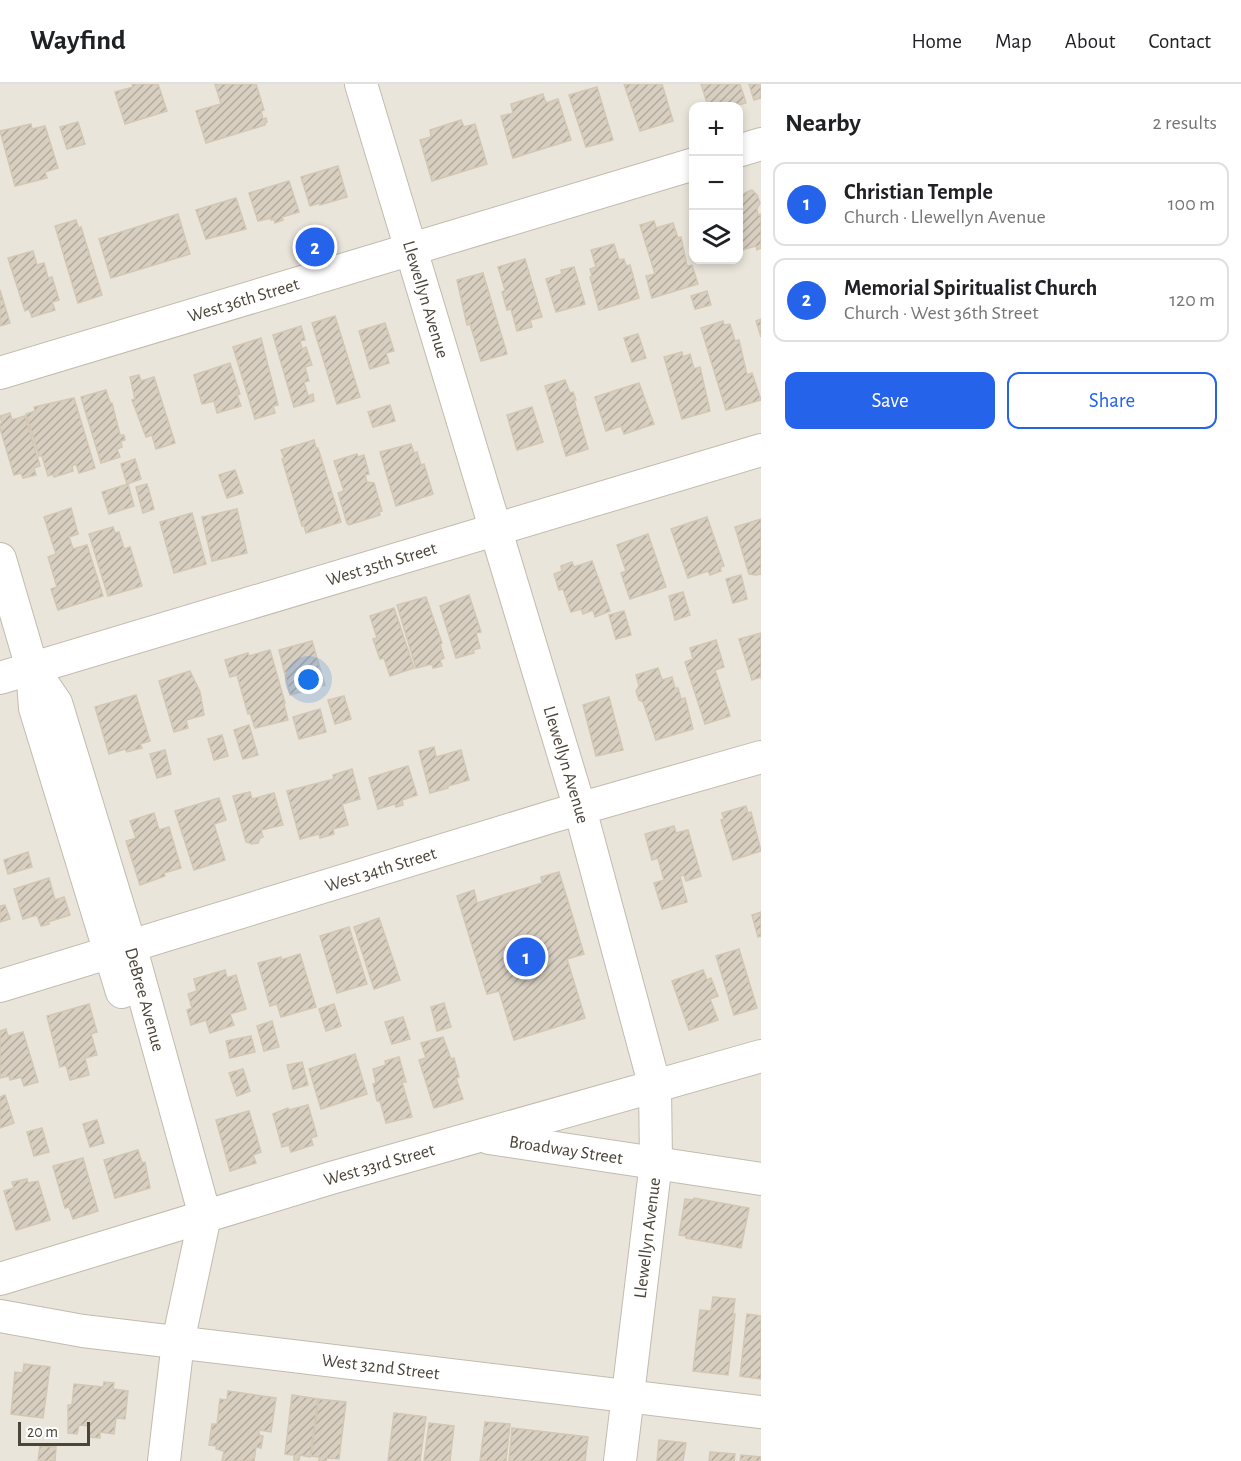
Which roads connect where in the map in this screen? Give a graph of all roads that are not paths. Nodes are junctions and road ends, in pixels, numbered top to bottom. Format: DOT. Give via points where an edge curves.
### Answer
graph roads {
  1 [pos="361,84"];
  2 [pos="761,144"];
  3 [pos="743,149"];
  4 [pos="689,165"];
  5 [pos="410,248"];
  6 [pos="0,373"];
  7 [pos="761,450"];
  8 [pos="495,530"];
  9 [pos="0,559"];
  10 [pos="32,668"];
  11 [pos="0,678"];
  12 [pos="761,757"];
  13 [pos="580,809"];
  14 [pos="120,948"];
  15 [pos="0,986"];
  16 [pos="761,1056"];
  17 [pos="655,1087"];
  18 [pos="478,1136"];
  19 [pos="656,1162"];
  20 [pos="761,1179"];
  21 [pos="194,1219"];
  22 [pos="0,1279"];
  23 [pos="0,1316"];
  24 [pos="178,1342"];
  25 [pos="628,1396"];
  26 [pos="761,1412"];
  27 [pos="164,1461"];
  28 [pos="620,1461"];
  1 -- 5 [label="street, Llewellyn Avenue"];
  2 -- 3 [label="street"];
  4 -- 5 [label="street, West 36th Street"];
  5 -- 6 [label="street, West 36th Street"];
  5 -- 8 [label="street, Llewellyn Avenue"];
  7 -- 8 [label="street, West 35th Street"];
  8 -- 10 [label="street, West 35th Street"];
  8 -- 13 [label="street, Llewellyn Avenue"];
  9 -- 10 [label="street, DeBree Avenue"];
  10 -- 11 [label="street, West 35th Street"];
  10 -- 14 [label="street, DeBree Avenue" via="35,708"];
  12 -- 13 [label="street, West 34th Street"];
  13 -- 14 [label="street, West 34th Street"];
  13 -- 17 [label="street, Llewellyn Avenue"];
  14 -- 15 [label="street, West 34th Street"];
  14 -- 21 [label="street, DeBree Avenue" via="181,1190"];
  16 -- 17 [label="street, West 33rd Street"];
  17 -- 18 [label="street, West 33rd Street"];
  17 -- 19 [label="street, Llewellyn Avenue"];
  18 -- 19 [label="street, Broadway Street"];
  18 -- 21 [label="street, West 33rd Street"];
  19 -- 20 [label="street, Broadway Street"];
  19 -- 25 [label="street, Llewellyn Avenue"];
  21 -- 22 [label="street, West 33rd Street"];
  21 -- 24 [label="street, DeBree Avenue" via="172,1282 170,1308"];
  23 -- 24 [label="street, West 32nd Street"];
  24 -- 25 [label="street, West 32nd Street"];
  24 -- 27 [label="street, DeBree Avenue"];
  25 -- 26 [label="street, West 32nd Street"];
  25 -- 28 [label="street, Llewellyn Avenue"];
}
